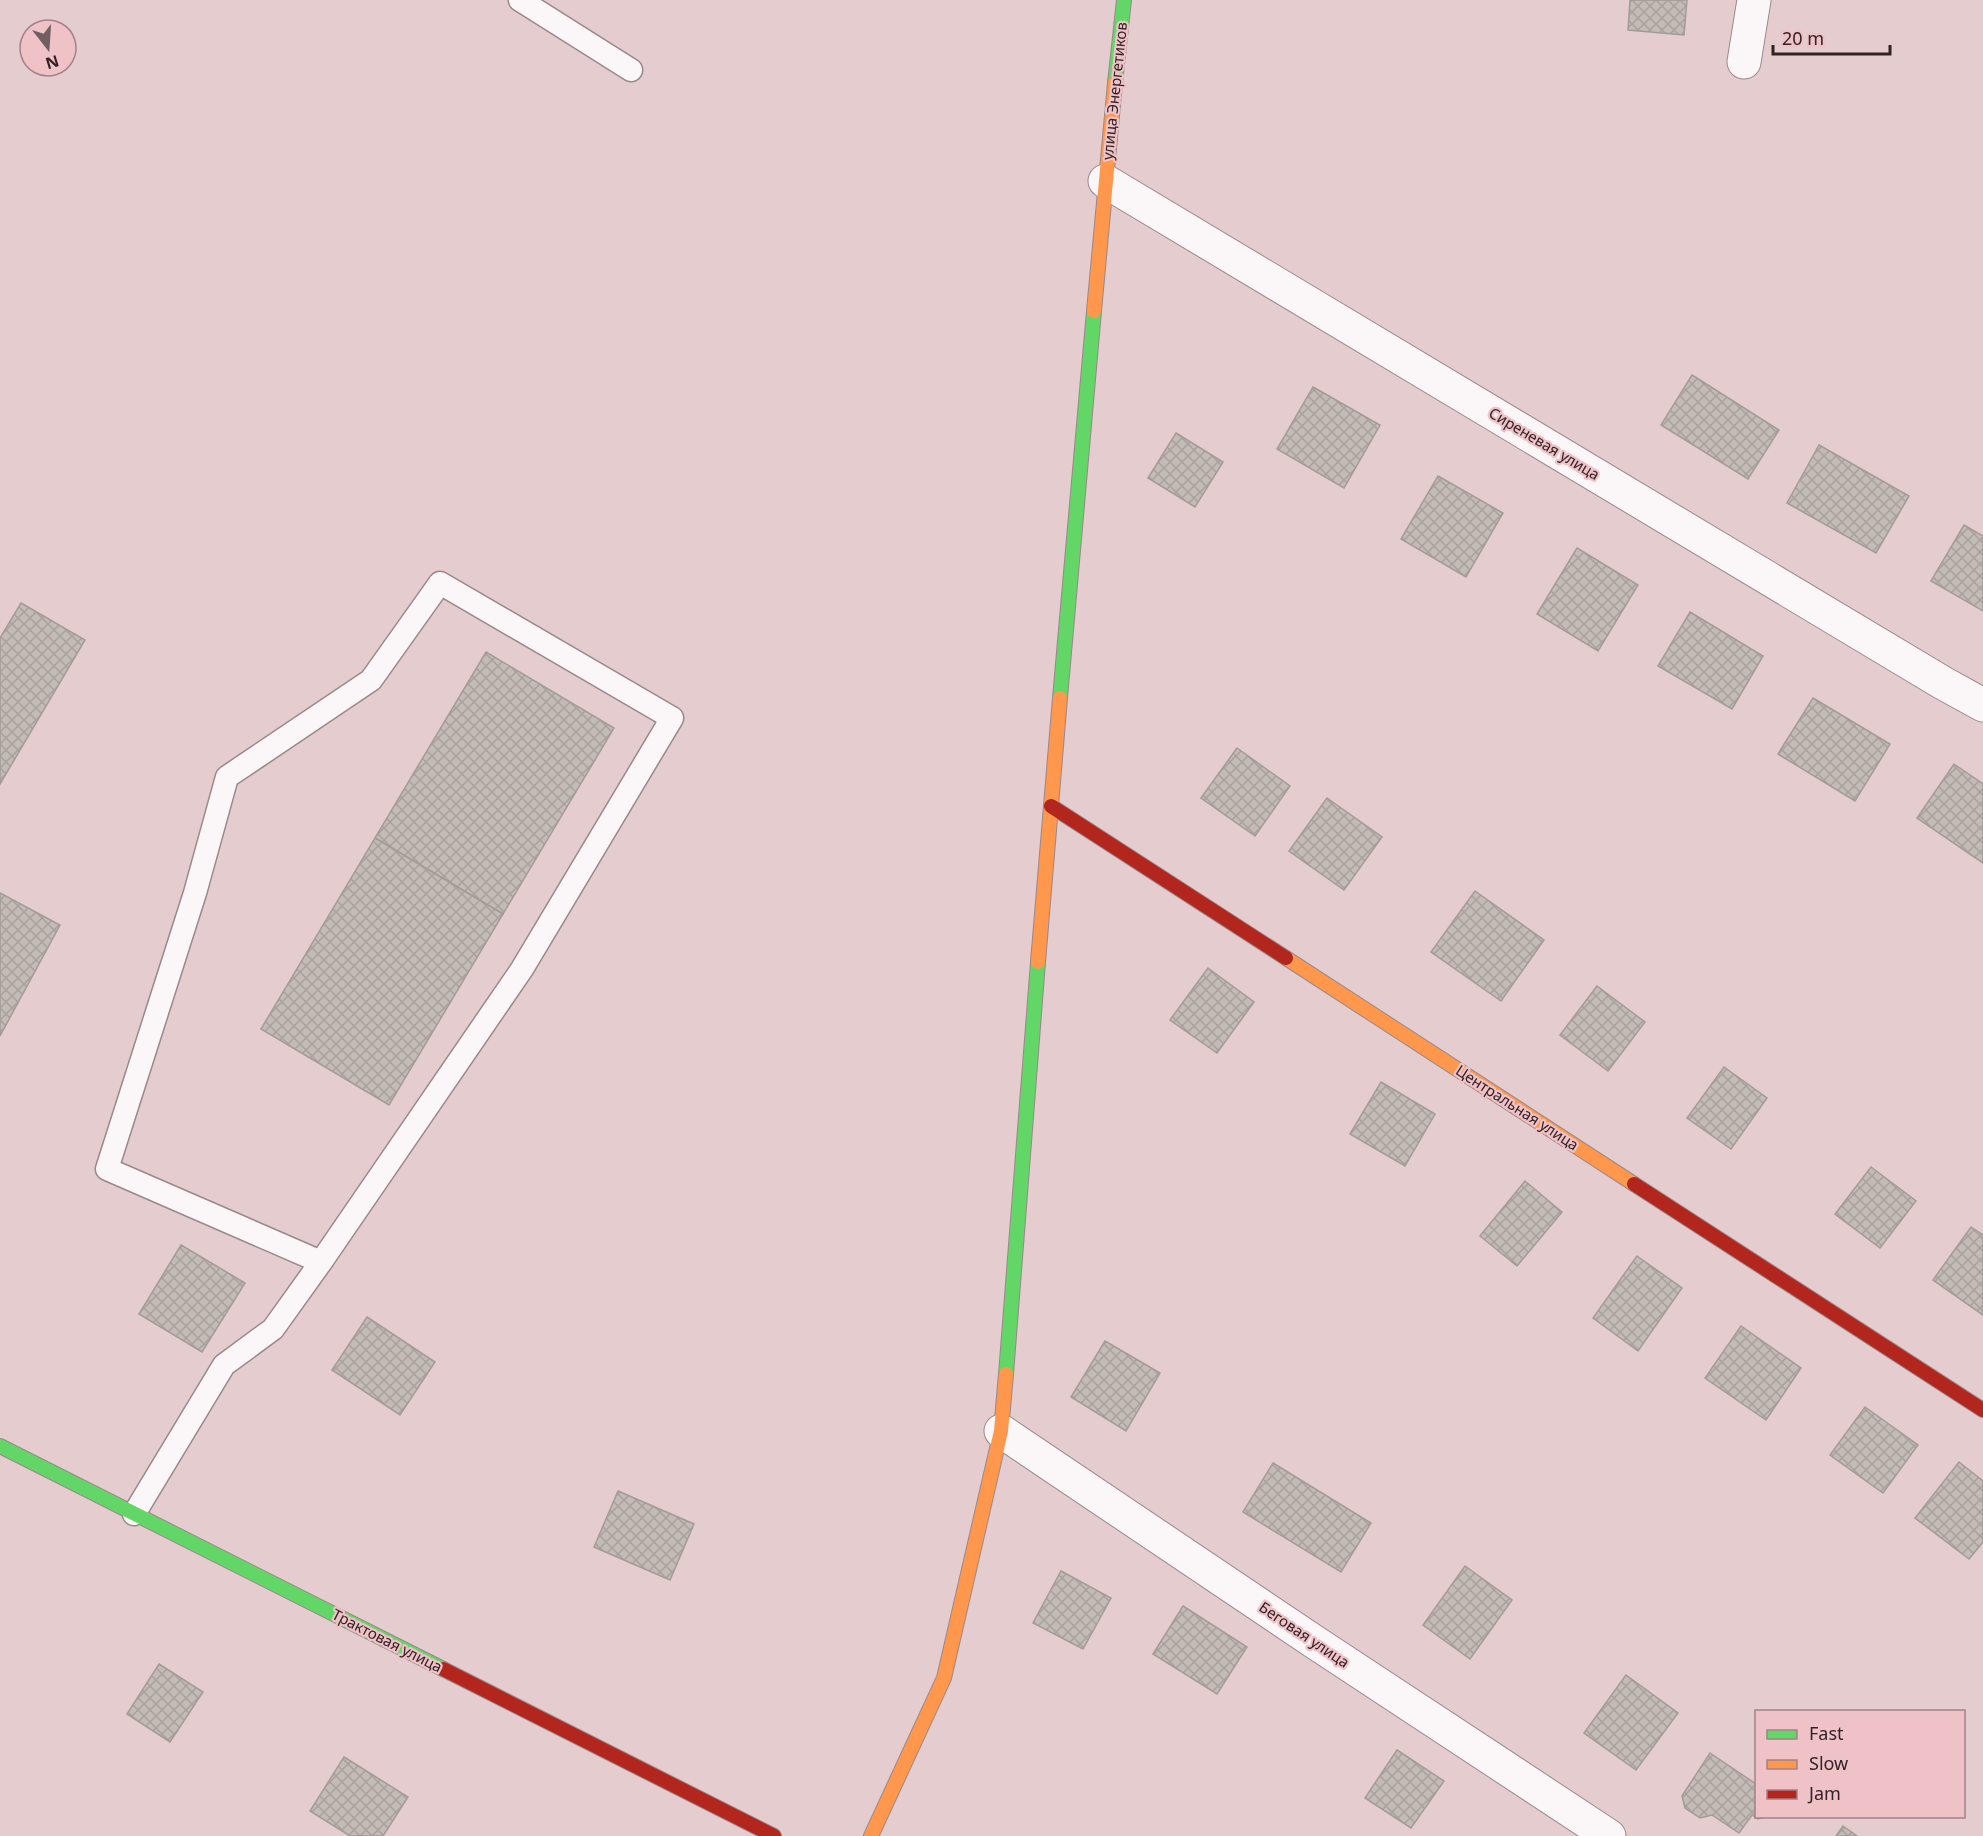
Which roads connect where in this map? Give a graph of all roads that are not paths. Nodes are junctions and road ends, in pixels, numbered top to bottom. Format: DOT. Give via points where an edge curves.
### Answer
graph roads {
  1 [pos="520,0"];
  2 [pos="1124,0"];
  3 [pos="1754,0"];
  4 [pos="1744,62"];
  5 [pos="631,70"];
  6 [pos="1105,181"];
  7 [pos="1983,705"];
  8 [pos="1051,806"];
  9 [pos="321,1262"];
  10 [pos="1983,1410"];
  11 [pos="1001,1431"];
  12 [pos="0,1446"];
  13 [pos="134,1514"];
  14 [pos="774,1836"];
  15 [pos="871,1836"];
  16 [pos="1609,1836"];
  1 -- 5 [label="lane"];
  2 -- 6 [label="street, улица Энергетиков"];
  3 -- 4 [label="street"];
  6 -- 7 [label="street, Сиреневая улица"];
  6 -- 8 [label="street, улица Энергетиков"];
  8 -- 10 [label="street, Центральная улица"];
  8 -- 11 [label="street, улица Энергетиков"];
  9 -- 9 [label="lane" via="522,969 672,718 440,583 371,680 227,777 195,893 107,1170"];
  9 -- 13 [label="lane" via="273,1329 224,1365"];
  11 -- 15 [label="street, улица Энергетиков" via="944,1678"];
  11 -- 16 [label="street, Беговая улица"];
  12 -- 13 [label="street, Трактовая улица"];
  13 -- 14 [label="street, Трактовая улица"];
}
